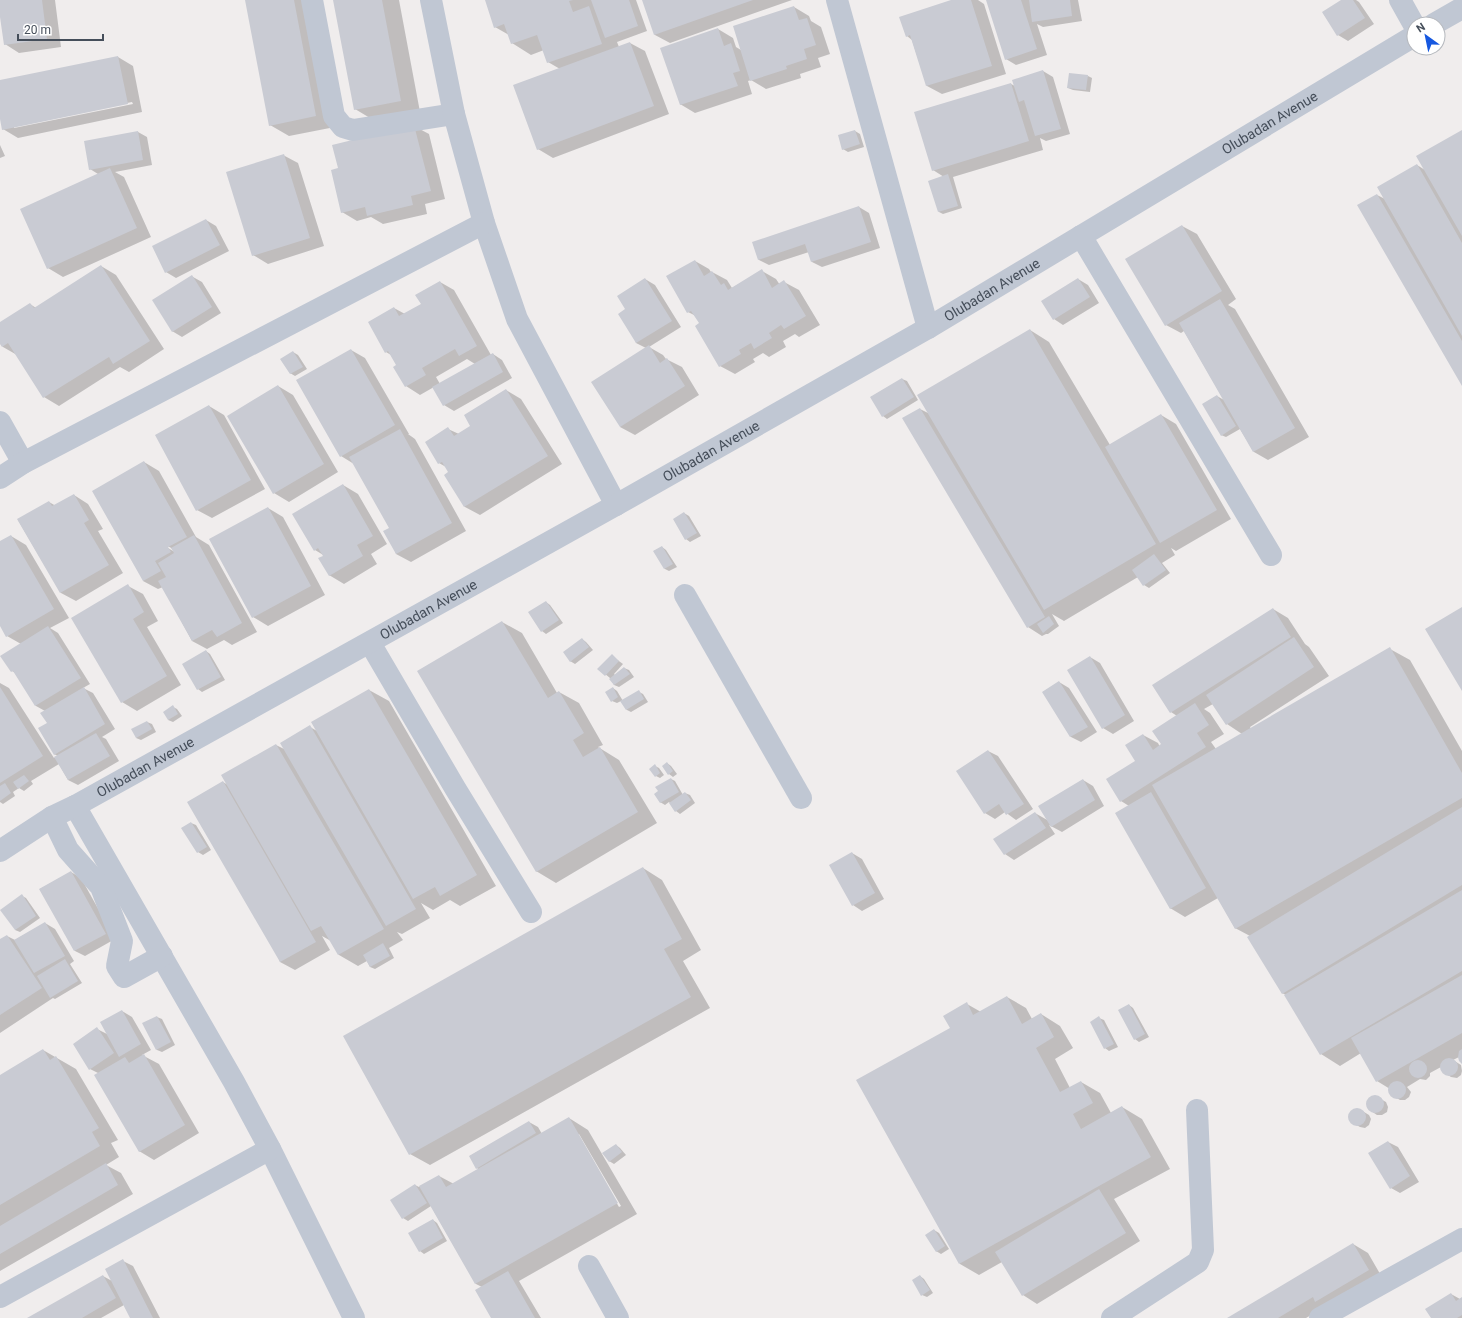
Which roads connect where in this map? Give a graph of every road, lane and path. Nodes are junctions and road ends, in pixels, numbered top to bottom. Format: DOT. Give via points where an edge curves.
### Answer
graph roads {
  1 [pos="312,0"];
  2 [pos="430,0"];
  3 [pos="837,0"];
  4 [pos="1400,0"];
  5 [pos="1462,8"];
  6 [pos="1409,16"];
  7 [pos="1446,17"];
  8 [pos="1406,41"];
  9 [pos="454,114"];
  10 [pos="484,223"];
  11 [pos="1081,236"];
  12 [pos="928,328"];
  13 [pos="0,422"];
  14 [pos="24,463"];
  15 [pos="0,478"];
  16 [pos="616,505"];
  17 [pos="1271,555"];
  18 [pos="685,595"];
  19 [pos="370,642"];
  20 [pos="801,798"];
  21 [pos="75,806"];
  22 [pos="52,817"];
  23 [pos="0,851"];
  24 [pos="110,886"];
  25 [pos="531,912"];
  26 [pos="162,956"];
  27 [pos="1197,1110"];
  28 [pos="270,1149"];
  29 [pos="1462,1239"];
  30 [pos="589,1266"];
  31 [pos="0,1297"];
  32 [pos="354,1318"];
  33 [pos="618,1318"];
  34 [pos="1112,1318"];
  35 [pos="1320,1318"];
  1 -- 9 [label="street" via="334,116 343,127 353,130"];
  2 -- 9 [label="street"];
  3 -- 12 [label="street"];
  4 -- 6 [label="street"];
  5 -- 7 [label="street"];
  8 -- 11 [label="street, Olubadan Avenue"];
  9 -- 10 [label="street"];
  10 -- 14 [label="street"];
  10 -- 16 [label="street" via="517,319"];
  11 -- 12 [label="street, Olubadan Avenue"];
  11 -- 17 [label="street"];
  12 -- 16 [label="street, Olubadan Avenue"];
  13 -- 14 [label="street"];
  14 -- 15 [label="street"];
  16 -- 19 [label="street, Olubadan Avenue"];
  18 -- 20 [label="street"];
  19 -- 21 [label="street, Olubadan Avenue"];
  19 -- 25 [label="street"];
  21 -- 22 [label="street, Olubadan Avenue"];
  21 -- 24 [label="street"];
  22 -- 23 [label="street, Olubadan Avenue"];
  22 -- 24 [label="street" via="68,850"];
  24 -- 26 [label="street"];
  24 -- 26 [label="street" via="122,941 117,966 124,976"];
  26 -- 28 [label="street"];
  27 -- 34 [label="street" via="1203,1250 1198,1262"];
  28 -- 31 [label="street"];
  28 -- 32 [label="street"];
  29 -- 35 [label="street"];
  30 -- 33 [label="street"];
}
